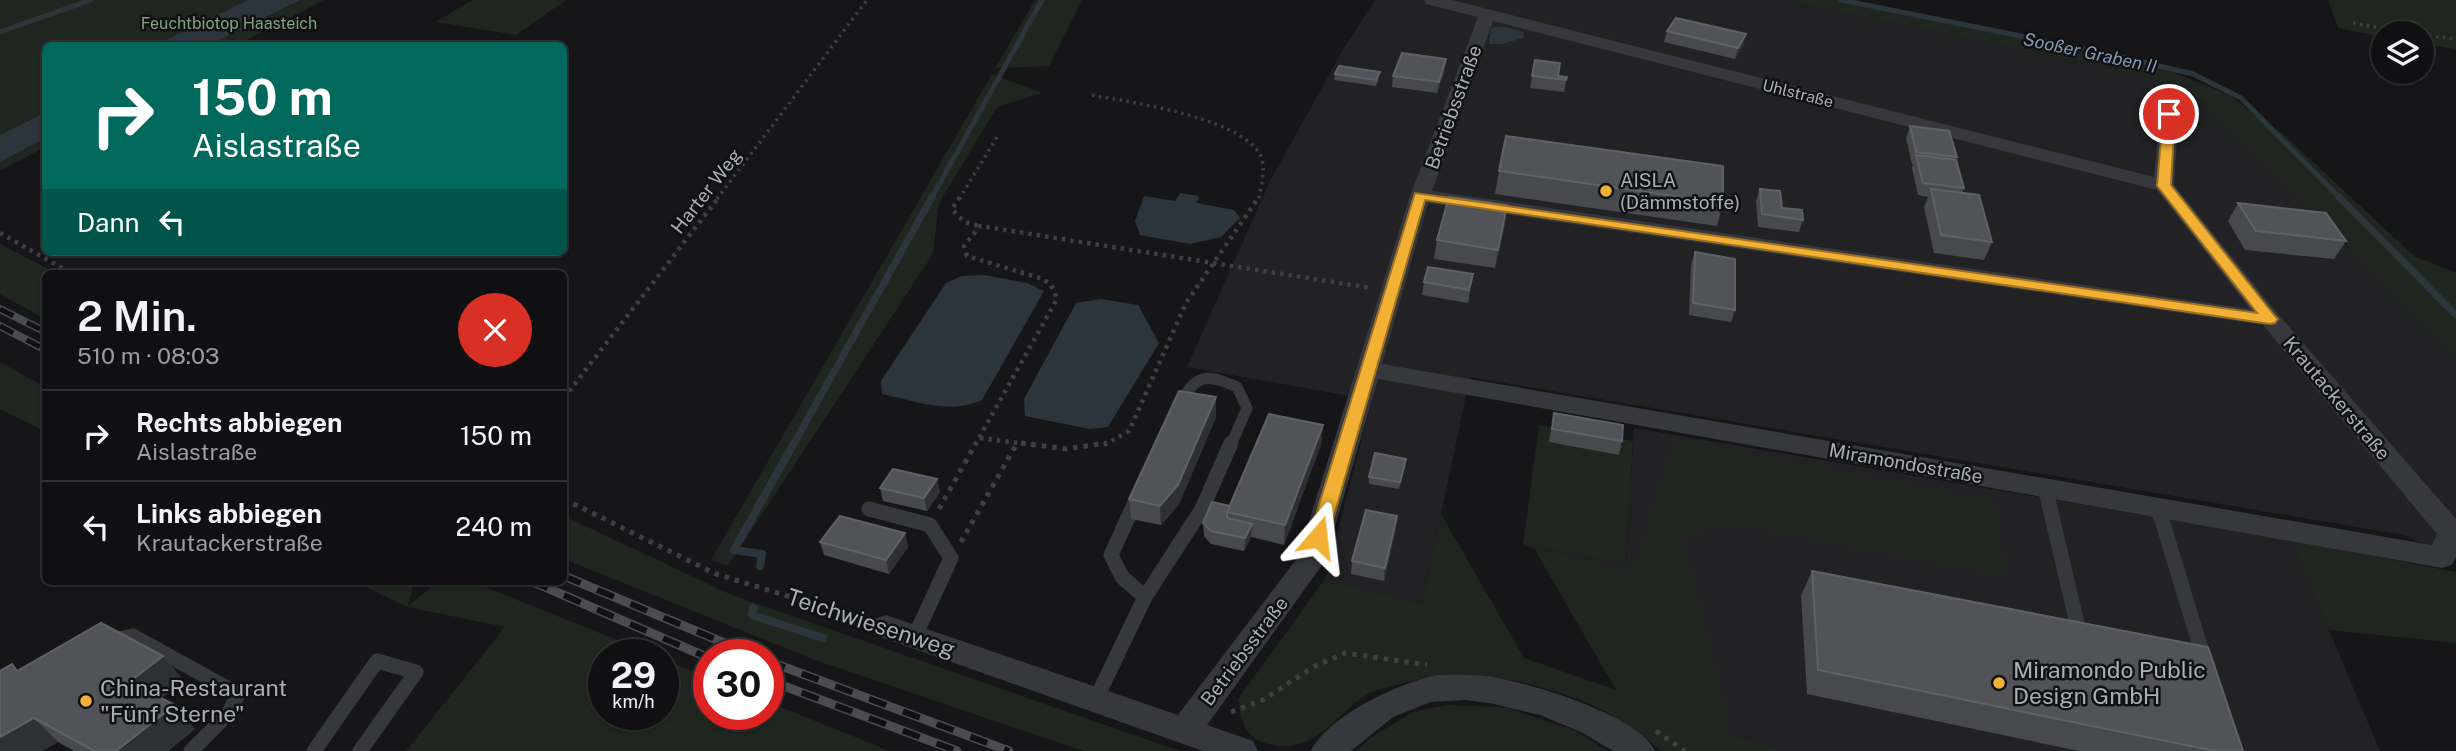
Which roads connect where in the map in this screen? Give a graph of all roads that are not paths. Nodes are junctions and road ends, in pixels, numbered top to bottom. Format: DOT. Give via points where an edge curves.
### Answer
graph roads {
  1 [pos="1432,0"];
  2 [pos="1487,15"];
  3 [pos="2171,91"];
  4 [pos="2164,186"];
  5 [pos="1420,196"];
  6 [pos="2270,319"];
  7 [pos="1369,370"];
  8 [pos="1247,408"];
  9 [pos="1172,423"];
  10 [pos="1144,483"];
  11 [pos="2045,487"];
  12 [pos="2158,507"];
  13 [pos="869,509"];
  14 [pos="2442,556"];
  15 [pos="1145,597"];
  16 [pos="886,626"];
  17 [pos="915,636"];
  18 [pos="2093,641"];
  19 [pos="99,643"];
  20 [pos="2192,661"];
  21 [pos="1096,699"];
  22 [pos="1185,730"];
  23 [pos="191,751"];
  24 [pos="314,751"];
  25 [pos="360,751"];
  26 [pos="1242,751"];
  27 [pos="1327,751"];
  28 [pos="1639,751"];
  1 -- 2 [label="street, Uhlstraße"];
  2 -- 4 [label="street, Uhlstraße"];
  2 -- 5 [label="street, Betriebsstraße"];
  3 -- 4 [label="street"];
  4 -- 6 [label="street, Krautackerstraße"];
  5 -- 6 [label="street"];
  5 -- 7 [label="street, Betriebsstraße"];
  6 -- 14 [label="street, Krautackerstraße" via="2451,532"];
  7 -- 11 [label="street, Miramondostraße"];
  7 -- 22 [label="street, Betriebsstraße" via="1311,561"];
  8 -- 9 [label="lane" via="1237,387 1219,379 1198,379 1189,386"];
  8 -- 15 [label="lane" via="1202,509"];
  10 -- 15 [label="lane" via="1111,555 1122,578"];
  11 -- 12 [label="street, Miramondostraße"];
  11 -- 18 [label="lane" via="2080,638"];
  12 -- 14 [label="street, Miramondostraße"];
  12 -- 20 [label="lane" via="2205,664"];
  13 -- 17 [label="lane" via="930,525 951,558"];
  15 -- 21 [label="lane"];
  16 -- 17 [label="street, Teichwiesenweg"];
  17 -- 21 [label="street, Teichwiesenweg"];
  19 -- 23 [label="lane" via="133,636 238,694 229,713"];
  21 -- 22 [label="street, Teichwiesenweg"];
  22 -- 26 [label="street, Teichwiesenweg"];
  24 -- 25 [label="lane" via="377,661 416,672"];
  27 -- 28 [label="street" via="1380,709 1436,688 1496,691 1559,707 1611,730"];
}
